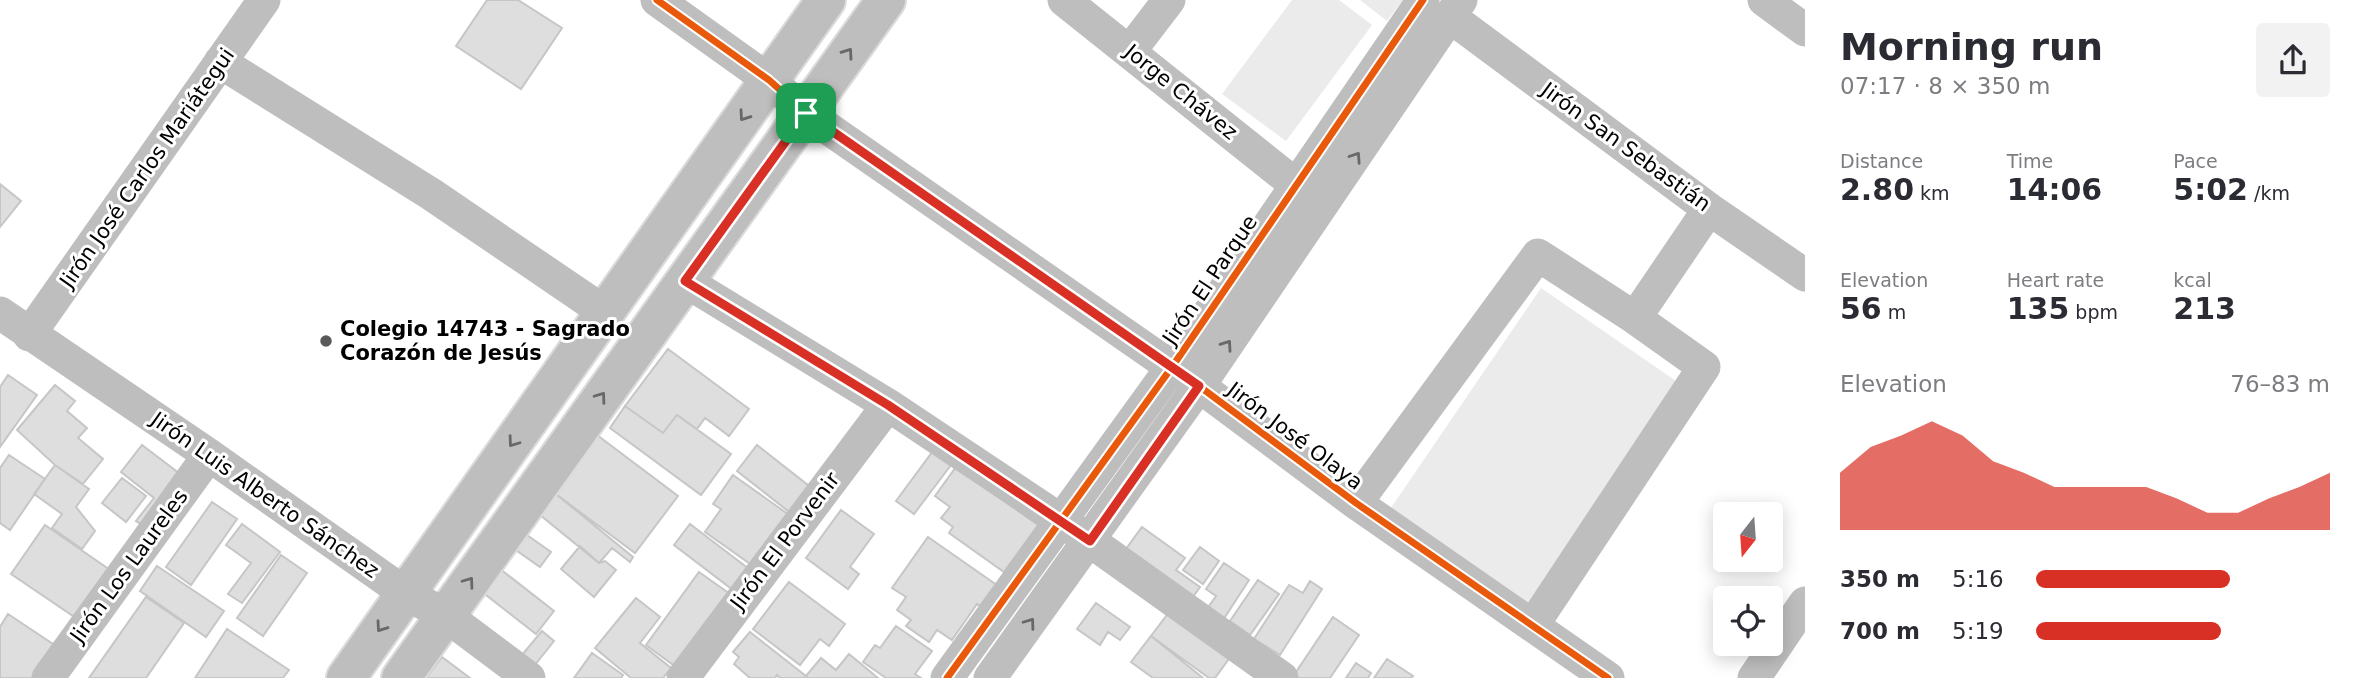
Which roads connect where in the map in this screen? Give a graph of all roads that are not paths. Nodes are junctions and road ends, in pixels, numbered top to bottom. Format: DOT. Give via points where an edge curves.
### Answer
graph roads {
  1 [pos="264,0"];
  2 [pos="657,0"];
  3 [pos="826,0"];
  4 [pos="886,0"];
  5 [pos="1064,0"];
  6 [pos="1169,0"];
  7 [pos="1763,0"];
  8 [pos="1444,5"];
  9 [pos="1805,30"];
  10 [pos="1130,51"];
  11 [pos="220,62"];
  12 [pos="769,80"];
  13 [pos="806,113"];
  14 [pos="1296,185"];
  15 [pos="1709,209"];
  16 [pos="1805,275"];
  17 [pos="685,281"];
  18 [pos="0,313"];
  19 [pos="606,313"];
  20 [pos="1635,318"];
  21 [pos="29,335"];
  22 [pos="1172,367"];
  23 [pos="1199,386"];
  24 [pos="888,405"];
  25 [pos="209,455"];
  26 [pos="1356,503"];
  27 [pos="1062,521"];
  28 [pos="1090,541"];
  29 [pos="405,593"];
  30 [pos="1805,603"];
  31 [pos="445,615"];
  32 [pos="1533,625"];
  33 [pos="1249,669"];
  34 [pos="48,678"];
  35 [pos="346,678"];
  36 [pos="401,678"];
  37 [pos="529,678"];
  38 [pos="682,678"];
  39 [pos="947,678"];
  40 [pos="989,678"];
  41 [pos="1282,678"];
  42 [pos="1608,678"];
  43 [pos="1754,678"];
  1 -- 11 [label="street, Jirón José Carlos Mariátegui"];
  2 -- 12 [label="street, Jirón José Olaya"];
  3 -- 12 [label="main road"];
  13 -- 4 [label="main road, one-way"];
  5 -- 10 [label="street, Jorge Chávez"];
  6 -- 10 [label="street"];
  7 -- 9 [label="street"];
  8 -- 14 [label="street, Jirón El Parque"];
  8 -- 15 [label="street, Jirón San Sebastián"];
  23 -- 8 [label="street, one-way" via="1329,197"];
  10 -- 14 [label="street, Jorge Chávez"];
  11 -- 19 [label="street" via="432,194"];
  11 -- 21 [label="street, Jirón José Carlos Mariátegui"];
  12 -- 13 [label="street, Jirón José Olaya"];
  12 -- 19 [label="main road, one-way"];
  13 -- 17 [label="main road"];
  13 -- 22 [label="street, Jirón José Olaya"];
  14 -- 22 [label="street, Jirón El Parque"];
  15 -- 16 [label="street, Jirón San Sebastián"];
  15 -- 20 [label="street"];
  17 -- 24 [label="street"];
  31 -- 17 [label="main road, one-way"];
  18 -- 21 [label="street, Jirón Luis Alberto Sánchez"];
  19 -- 29 [label="main road, one-way"];
  20 -- 26 [label="street" via="1538,255"];
  20 -- 32 [label="street" via="1704,367"];
  21 -- 25 [label="street, Jirón Luis Alberto Sánchez"];
  22 -- 23 [label="street, Jirón José Olaya"];
  22 -- 27 [label="street, Jirón El Parque"];
  23 -- 26 [label="street, Jirón José Olaya"];
  23 -- 28 [label="street"];
  24 -- 27 [label="street"];
  24 -- 38 [label="street, Jirón El Porvenir"];
  25 -- 29 [label="street, Jirón Luis Alberto Sánchez"];
  25 -- 34 [label="street, Jirón Los Laureles"];
  26 -- 32 [label="street, Jirón José Olaya"];
  27 -- 28 [label="street"];
  27 -- 39 [label="street, Jirón El Parque"];
  28 -- 33 [label="street"];
  40 -- 28 [label="street, one-way"];
  29 -- 31 [label="street, Jirón Luis Alberto Sánchez"];
  29 -- 35 [label="main road, one-way"];
  30 -- 43 [label="street"];
  31 -- 36 [label="main road"];
  31 -- 37 [label="street, Jirón Luis Alberto Sánchez"];
  32 -- 42 [label="street, Jirón José Olaya"];
  33 -- 41 [label="street"];
}
